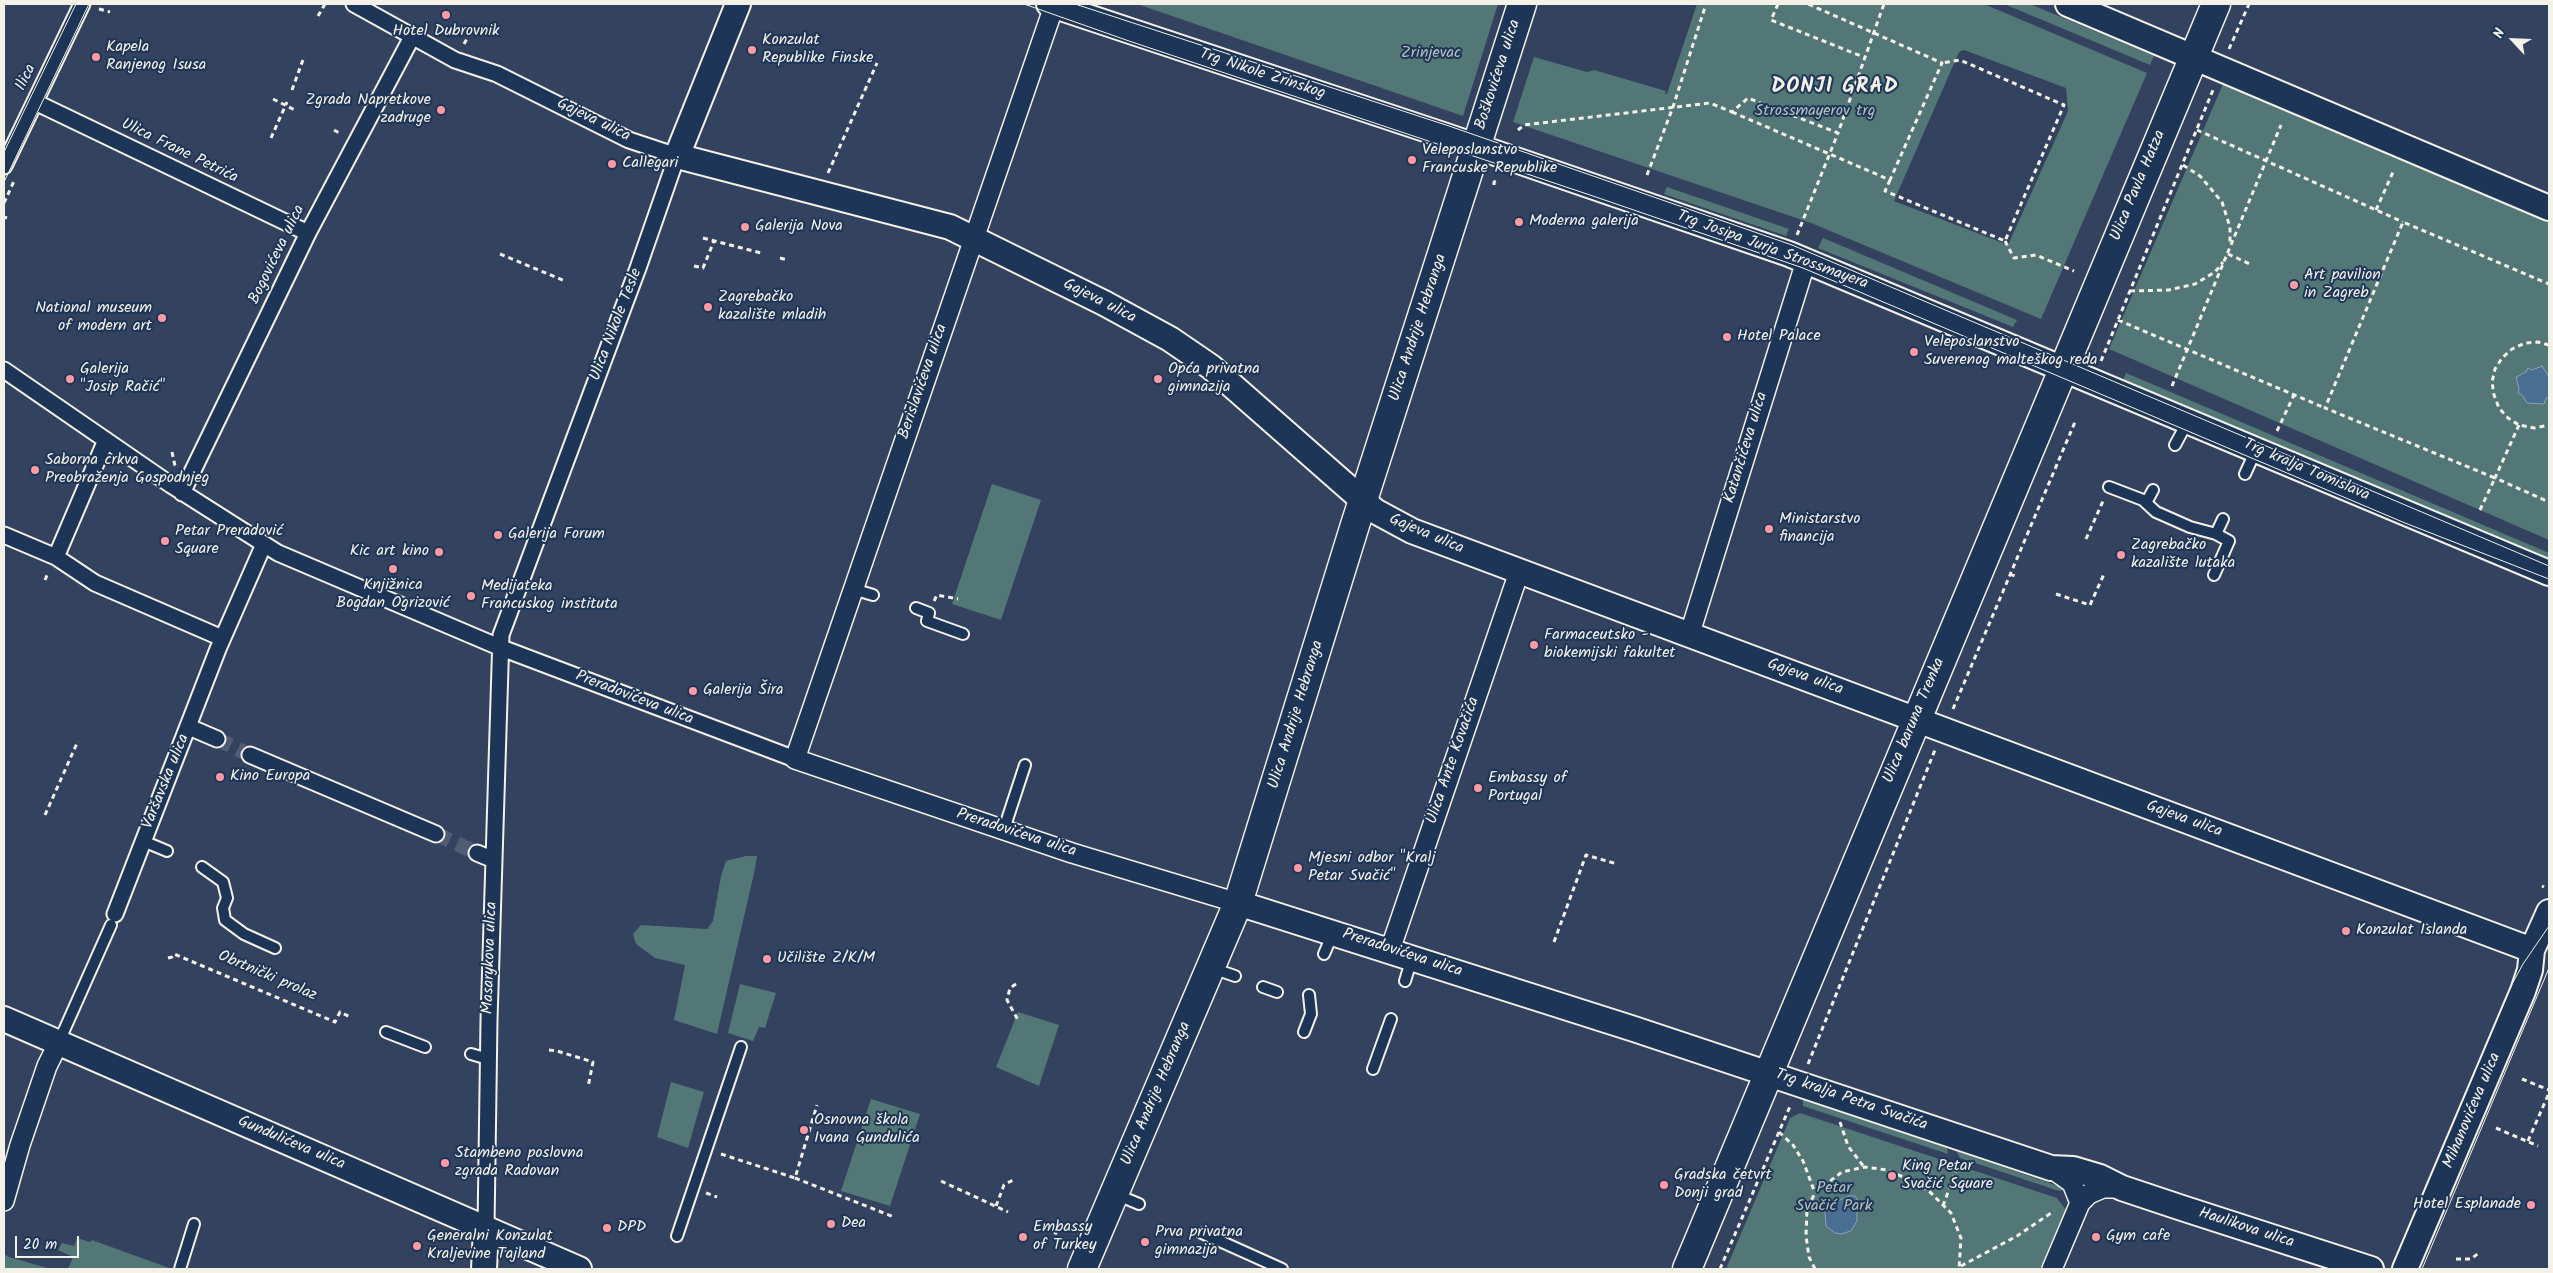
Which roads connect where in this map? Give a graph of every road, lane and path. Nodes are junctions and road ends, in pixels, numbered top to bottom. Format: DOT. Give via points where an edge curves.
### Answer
graph roads {
  1 [pos="325,4"];
  2 [pos="354,4"];
  3 [pos="738,4"];
  4 [pos="1522,4"];
  5 [pos="1706,4"];
  6 [pos="1778,4"];
  7 [pos="1808,4"];
  8 [pos="1884,4"];
  9 [pos="2068,4"];
  10 [pos="2216,4"];
  11 [pos="2249,4"];
  12 [pos="1051,5"];
  13 [pos="88,6"];
  14 [pos="110,12"];
  15 [pos="318,16"];
  16 [pos="1875,34"];
  17 [pos="412,37"];
  18 [pos="2227,54"];
  19 [pos="304,57"];
  20 [pos="2193,57"];
  21 [pos="1866,58"];
  22 [pos="876,63"];
  23 [pos="1942,63"];
  24 [pos="2215,82"];
  25 [pos="292,90"];
  26 [pos="273,99"];
  27 [pos="35,102"];
  28 [pos="286,104"];
  29 [pos="1673,107"];
  30 [pos="295,110"];
  31 [pos="1732,112"];
  32 [pos="2281,125"];
  33 [pos="1518,130"];
  34 [pos="2197,130"];
  35 [pos="1838,133"];
  36 [pos="271,138"];
  37 [pos="1476,147"];
  38 [pos="1830,153"];
  39 [pos="677,156"];
  40 [pos="2266,160"];
  41 [pos="2183,165"];
  42 [pos="4,166"];
  43 [pos="2393,172"];
  44 [pos="1647,175"];
  45 [pos="826,178"];
  46 [pos="1500,178"];
  47 [pos="1890,180"];
  48 [pos="1494,185"];
  49 [pos="2549,208"];
  50 [pos="2376,210"];
  51 [pos="2403,222"];
  52 [pos="308,233"];
  53 [pos="703,238"];
  54 [pos="974,238"];
  55 [pos="714,241"];
  56 [pos="2005,241"];
  57 [pos="1800,251"];
  58 [pos="761,253"];
  59 [pos="500,254"];
  60 [pos="2228,254"];
  61 [pos="780,258"];
  62 [pos="788,260"];
  63 [pos="2250,264"];
  64 [pos="694,266"];
  65 [pos="2074,270"];
  66 [pos="565,281"];
  67 [pos="2549,284"];
  68 [pos="2130,291"];
  69 [pos="2118,320"];
  70 [pos="2549,345"];
  71 [pos="2187,350"];
  72 [pos="2098,367"];
  73 [pos="2063,369"];
  74 [pos="4,370"];
  75 [pos="2172,386"];
  76 [pos="2294,395"];
  77 [pos="2325,408"];
  78 [pos="2188,421"];
  79 [pos="2076,422"];
  80 [pos="2519,425"];
  81 [pos="2549,425"];
  82 [pos="2277,431"];
  83 [pos="106,440"];
  84 [pos="2176,444"];
  85 [pos="2256,450"];
  86 [pos="2245,474"];
  87 [pos="2495,478"];
  88 [pos="2109,487"];
  89 [pos="2153,490"];
  90 [pos="182,493"];
  91 [pos="1364,501"];
  92 [pos="2549,502"];
  93 [pos="2146,503"];
  94 [pos="2480,510"];
  95 [pos="2223,519"];
  96 [pos="2216,534"];
  97 [pos="4,536"];
  98 [pos="2086,539"];
  99 [pos="264,544"];
  100 [pos="56,557"];
  101 [pos="1519,572"];
  102 [pos="2549,573"];
  103 [pos="2010,574"];
  104 [pos="2104,574"];
  105 [pos="2214,575"];
  106 [pos="2017,577"];
  107 [pos="854,589"];
  108 [pos="2056,594"];
  109 [pos="873,595"];
  110 [pos="916,608"];
  111 [pos="963,634"];
  112 [pos="1689,636"];
  113 [pos="220,644"];
  114 [pos="499,647"];
  115 [pos="1951,714"];
  116 [pos="1916,719"];
  117 [pos="189,727"];
  118 [pos="217,739"];
  119 [pos="78,741"];
  120 [pos="1936,748"];
  121 [pos="250,755"];
  122 [pos="795,760"];
  123 [pos="1025,765"];
  124 [pos="45,815"];
  125 [pos="1004,829"];
  126 [pos="436,834"];
  127 [pos="142,840"];
  128 [pos="167,852"];
  129 [pos="477,853"];
  130 [pos="494,860"];
  131 [pos="1617,864"];
  132 [pos="202,867"];
  133 [pos="1238,903"];
  134 [pos="2549,912"];
  135 [pos="113,919"];
  136 [pos="1333,932"];
  137 [pos="1554,942"];
  138 [pos="275,948"];
  139 [pos="1390,950"];
  140 [pos="2532,950"];
  141 [pos="1324,954"];
  142 [pos="1413,957"];
  143 [pos="168,958"];
  144 [pos="1406,981"];
  145 [pos="1016,984"];
  146 [pos="1263,987"];
  147 [pos="1277,992"];
  148 [pos="1309,995"];
  149 [pos="350,1017"];
  150 [pos="4,1019"];
  151 [pos="1391,1019"];
  152 [pos="1019,1022"];
  153 [pos="386,1032"];
  154 [pos="1304,1032"];
  155 [pos="58,1044"];
  156 [pos="425,1047"];
  157 [pos="741,1047"];
  158 [pos="549,1050"];
  159 [pos="471,1054"];
  160 [pos="488,1059"];
  161 [pos="1810,1061"];
  162 [pos="1373,1069"];
  163 [pos="1768,1073"];
  164 [pos="2522,1079"];
  165 [pos="588,1086"];
  166 [pos="2549,1092"];
  167 [pos="1795,1098"];
  168 [pos="818,1105"];
  169 [pos="1840,1122"];
  170 [pos="2496,1128"];
  171 [pos="1779,1132"];
  172 [pos="2528,1141"];
  173 [pos="2538,1146"];
  174 [pos="706,1149"];
  175 [pos="1959,1162"];
  176 [pos="1865,1167"];
  177 [pos="2051,1168"];
  178 [pos="795,1178"];
  179 [pos="1013,1180"];
  180 [pos="942,1182"];
  181 [pos="2122,1188"];
  182 [pos="706,1193"];
  183 [pos="1114,1193"];
  184 [pos="1815,1193"];
  185 [pos="717,1198"];
  186 [pos="4,1201"];
  187 [pos="2080,1203"];
  188 [pos="1139,1204"];
  189 [pos="996,1206"];
  190 [pos="1944,1206"];
  191 [pos="2061,1207"];
  192 [pos="1008,1212"];
  193 [pos="894,1217"];
  194 [pos="194,1224"];
  195 [pos="486,1228"];
  196 [pos="1202,1233"];
  197 [pos="677,1236"];
  198 [pos="2480,1252"];
  199 [pos="2456,1259"];
  200 [pos="1960,1268"];
  201 [pos="180,1269"];
  202 [pos="484,1269"];
  203 [pos="579,1269"];
  204 [pos="1082,1269"];
  205 [pos="1282,1269"];
  206 [pos="1686,1269"];
  207 [pos="1720,1269"];
  208 [pos="1815,1269"];
  209 [pos="2052,1269"];
  210 [pos="2371,1269"];
  211 [pos="2405,1269"];
  1 -- 15 [label="path"];
  2 -- 17 [label="street, Gajeva ulica"];
  3 -- 39 [label="street, Ulica Nikole Tesle"];
  4 -- 37 [label="main road, Boškovićeva ulica"];
  5 -- 29 [label="path"];
  6 -- 21 [label="path" via="1772,20"];
  7 -- 16 [label="path"];
  8 -- 16 [label="path"];
  9 -- 20 [label="street"];
  10 -- 20 [label="main road, Ulica Pavla Hatza"];
  11 -- 18 [label="path"];
  12 -- 37 [label="street, Trg Nikole Zrinskog"];
  12 -- 54 [label="street, Berislavićeva ulica"];
  13 -- 14 [label="path"];
  13 -- 27 [label="street, Ilica"];
  16 -- 21 [label="path"];
  16 -- 23 [label="path"];
  17 -- 39 [label="street, Gajeva ulica" via="455,60 498,74 629,140"];
  17 -- 52 [label="street, Bogovićeva ulica"];
  19 -- 25 [label="path"];
  20 -- 49 [label="street"];
  20 -- 73 [label="main road, Ulica Pavla Hatza"];
  21 -- 35 [label="path"];
  22 -- 45 [label="path"];
  23 -- 47 [label="path"];
  23 -- 56 [label="path" via="1960,60 2064,105"];
  24 -- 34 [label="path"];
  26 -- 28 [label="path"];
  27 -- 42 [label="street, Ilica"];
  27 -- 52 [label="street, Ulica Frane Petrića"];
  28 -- 30 [label="path"];
  28 -- 36 [label="path"];
  29 -- 31 [label="path" via="1710,103"];
  29 -- 33 [label="path" via="1524,125"];
  29 -- 44 [label="path"];
  31 -- 35 [label="path" via="1748,98"];
  31 -- 38 [label="path"];
  32 -- 40 [label="path"];
  34 -- 40 [label="path"];
  34 -- 41 [label="path"];
  35 -- 38 [label="path"];
  37 -- 57 [label="street, Trg Josipa Jurja Strossmayera"];
  37 -- 91 [label="main road, Ulica Andrije Hebranga"];
  38 -- 47 [label="path"];
  38 -- 57 [label="path"];
  39 -- 54 [label="street, Gajeva ulica" via="944,226"];
  39 -- 114 [label="street, Ulica Nikole Tesle" via="506,618"];
  40 -- 50 [label="path"];
  40 -- 60 [label="path"];
  41 -- 60 [label="path" via="2200,176 2222,202 2230,228"];
  41 -- 68 [label="path"];
  43 -- 50 [label="path"];
  46 -- 48 [label="path"];
  47 -- 56 [label="path" via="1885,191"];
  50 -- 51 [label="path"];
  51 -- 67 [label="path"];
  51 -- 77 [label="path"];
  52 -- 90 [label="street, Bogovićeva ulica"];
  53 -- 55 [label="path"];
  54 -- 91 [label="street, Gajeva ulica" via="1104,303 1191,352 1234,384"];
  54 -- 107 [label="street, Berislavićeva ulica"];
  55 -- 58 [label="path"];
  55 -- 64 [label="path" via="703,268"];
  56 -- 65 [label="path" via="2014,258 2036,255"];
  57 -- 73 [label="street, Trg Josipa Jurja Strossmayera"];
  57 -- 112 [label="street, Katančićeva ulica"];
  59 -- 66 [label="path"];
  60 -- 63 [label="path"];
  60 -- 68 [label="path" via="2215,272 2195,284 2169,290"];
  60 -- 71 [label="path"];
  61 -- 62 [label="path"];
  68 -- 69 [label="path"];
  69 -- 71 [label="path"];
  69 -- 72 [label="path"];
  70 -- 80 [label="path" via="2525,343 2512,349 2495,369 2492,382 2499,408"];
  71 -- 75 [label="path"];
  71 -- 76 [label="path"];
  73 -- 78 [label="street, Trg kralja Tomislava"];
  73 -- 116 [label="main road, Ulica baruna Trenka"];
  74 -- 83 [label="street, Preradovićeva ulica"];
  76 -- 77 [label="path"];
  76 -- 82 [label="path"];
  77 -- 87 [label="path"];
  78 -- 84 [label="lane"];
  78 -- 85 [label="street, Trg kralja Tomislava"];
  79 -- 103 [label="path"];
  80 -- 81 [label="path" via="2534,428"];
  80 -- 87 [label="path"];
  83 -- 90 [label="street, Preradovićeva ulica"];
  83 -- 100 [label="street"];
  85 -- 86 [label="lane"];
  85 -- 102 [label="street, Trg kralja Tomislava"];
  87 -- 92 [label="path"];
  87 -- 94 [label="path"];
  88 -- 93 [label="lane"];
  88 -- 98 [label="path"];
  89 -- 93 [label="lane"];
  90 -- 99 [label="street, Preradovićeva ulica"];
  91 -- 101 [label="street, Gajeva ulica" via="1384,518 1404,528"];
  91 -- 133 [label="main road, Ulica Andrije Hebranga"];
  93 -- 96 [label="lane" via="2156,512"];
  95 -- 96 [label="lane"];
  96 -- 105 [label="lane" via="2229,541"];
  97 -- 100 [label="street"];
  99 -- 113 [label="street, Varšavska ulica"];
  99 -- 114 [label="street, Preradovićeva ulica" via="278,553"];
  100 -- 113 [label="street" via="95,583"];
  101 -- 112 [label="street, Gajeva ulica"];
  101 -- 139 [label="street, Ulica Ante Kovačića"];
  103 -- 106 [label="path"];
  103 -- 115 [label="path"];
  104 -- 108 [label="path" via="2090,605"];
  107 -- 109 [label="lane"];
  107 -- 122 [label="street, Berislavićeva ulica"];
  110 -- 111 [label="lane" via="929,613 927,621"];
  112 -- 116 [label="street, Gajeva ulica"];
  113 -- 117 [label="street, Varšavska ulica"];
  114 -- 122 [label="street, Preradovićeva ulica"];
  114 -- 130 [label="street, Masarykova ulica"];
  116 -- 140 [label="street, Gajeva ulica"];
  116 -- 163 [label="main road, Ulica baruna Trenka"];
  117 -- 118 [label="street"];
  117 -- 127 [label="street, Varšavska ulica"];
  119 -- 124 [label="path"];
  120 -- 161 [label="path"];
  121 -- 126 [label="street"];
  122 -- 125 [label="street, Preradovićeva ulica"];
  123 -- 125 [label="lane"];
  125 -- 133 [label="street, Preradovićeva ulica"];
  127 -- 128 [label="lane"];
  127 -- 135 [label="street, Varšavska ulica"];
  129 -- 130 [label="street"];
  130 -- 160 [label="street, Masarykova ulica"];
  131 -- 137 [label="path" via="1586,855"];
  132 -- 138 [label="lane" via="223,882 227,898 223,908 224,920 244,934"];
  133 -- 136 [label="street, Preradovićeva ulica"];
  133 -- 183 [label="main road, Ulica Andrije Hebranga" via="1223,972"];
  134 -- 140 [label="street, Mihanovićeva ulica"];
  135 -- 155 [label="lane"];
  136 -- 139 [label="street, Preradovićeva ulica"];
  136 -- 141 [label="lane"];
  139 -- 142 [label="street, Preradovićeva ulica"];
  140 -- 211 [label="street, Mihanovićeva ulica" via="2523,991"];
  142 -- 144 [label="lane"];
  142 -- 163 [label="street, Preradovićeva ulica"];
  143 -- 149 [label="path, Obrtnički prolaz" via="174,954 335,1022 340,1012"];
  145 -- 152 [label="path" via="1010,988 1006,1000"];
  146 -- 147 [label="lane"];
  148 -- 154 [label="lane" via="1311,1014"];
  150 -- 155 [label="street, Gundulićeva ulica"];
  151 -- 162 [label="lane"];
  153 -- 156 [label="lane"];
  155 -- 186 [label="street" via="47,1066"];
  155 -- 195 [label="street, Gundulićeva ulica"];
  157 -- 174 [label="lane"];
  158 -- 165 [label="path" via="593,1062"];
  159 -- 160 [label="lane"];
  160 -- 195 [label="street, Masarykova ulica"];
  163 -- 177 [label="street, Trg kralja Petra Svačića"];
  163 -- 206 [label="main road, Trg kralja Petra Svačića"];
  164 -- 166 [label="path"];
  166 -- 172 [label="path"];
  167 -- 171 [label="path"];
  168 -- 178 [label="path"];
  169 -- 176 [label="path" via="1848,1146"];
  170 -- 172 [label="path"];
  171 -- 184 [label="path" via="1793,1144 1803,1160"];
  171 -- 207 [label="path"];
  172 -- 173 [label="path"];
  174 -- 178 [label="path"];
  174 -- 197 [label="lane"];
  175 -- 190 [label="path"];
  176 -- 184 [label="path" via="1842,1172"];
  176 -- 190 [label="path" via="1887,1170 1908,1179 1929,1191"];
  177 -- 181 [label="street, Trg kralja Petra Svačića" via="2080,1171"];
  177 -- 187 [label="street, Trg kralja Petra Svačića" via="2072,1183"];
  178 -- 193 [label="path"];
  179 -- 189 [label="path" via="1004,1185"];
  180 -- 189 [label="path"];
  181 -- 187 [label="street" via="2103,1188 2089,1194"];
  181 -- 210 [label="street, Haulikova ulica"];
  182 -- 185 [label="path"];
  183 -- 188 [label="lane"];
  183 -- 204 [label="main road, Ulica Andrije Hebranga"];
  184 -- 208 [label="path" via="1805,1222 1809,1257"];
  187 -- 209 [label="street"];
  189 -- 192 [label="path"];
  190 -- 200 [label="path" via="1951,1213 1961,1238"];
  191 -- 200 [label="path"];
  194 -- 201 [label="lane"];
  195 -- 202 [label="street, Masarykova ulica"];
  195 -- 203 [label="street, Gundulićeva ulica"];
  196 -- 205 [label="lane"];
  198 -- 199 [label="path" via="2471,1259"];
}
